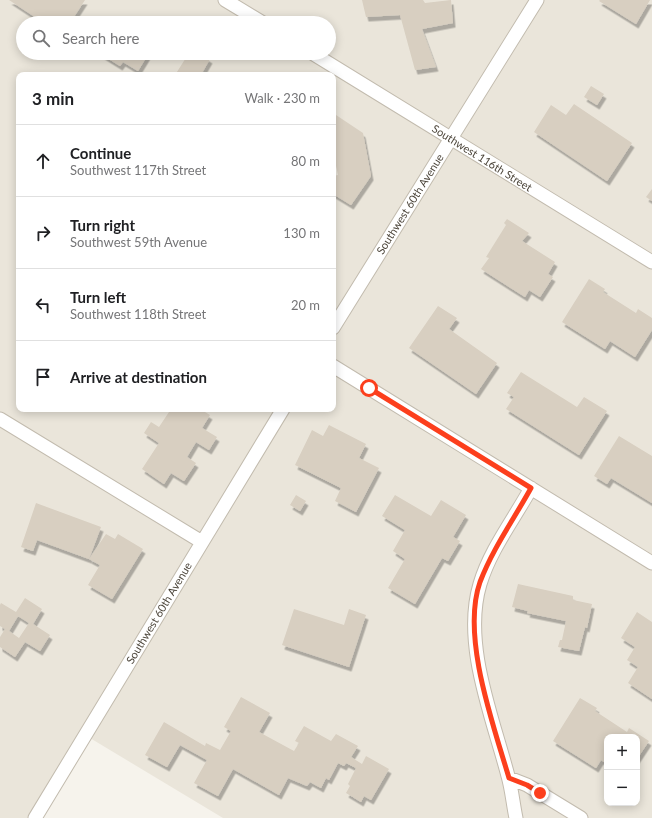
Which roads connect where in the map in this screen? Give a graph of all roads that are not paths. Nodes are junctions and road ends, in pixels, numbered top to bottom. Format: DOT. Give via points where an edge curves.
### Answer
graph roads {
  1 [pos="225,0"];
  2 [pos="537,0"];
  3 [pos="251,16"];
  4 [pos="323,60"];
  5 [pos="450,138"];
  6 [pos="652,262"];
  7 [pos="336,323"];
  8 [pos="336,368"];
  9 [pos="281,412"];
  10 [pos="0,419"];
  11 [pos="531,488"];
  12 [pos="202,542"];
  13 [pos="652,563"];
  14 [pos="509,778"];
  15 [pos="35,818"];
  16 [pos="516,818"];
  17 [pos="581,818"];
  1 -- 3 [label="street"];
  2 -- 5 [label="street, Southwest 60th Avenue"];
  4 -- 5 [label="street, Southwest 116th Street"];
  5 -- 6 [label="street, Southwest 116th Street"];
  5 -- 7 [label="street, Southwest 60th Avenue"];
  8 -- 11 [label="street"];
  9 -- 12 [label="street, Southwest 60th Avenue"];
  10 -- 12 [label="street"];
  11 -- 13 [label="street"];
  11 -- 14 [label="street" via="482,577 475,602 474,623 484,694"];
  12 -- 15 [label="street, Southwest 60th Avenue"];
  14 -- 16 [label="street"];
  14 -- 17 [label="street" via="527,785"];
}
